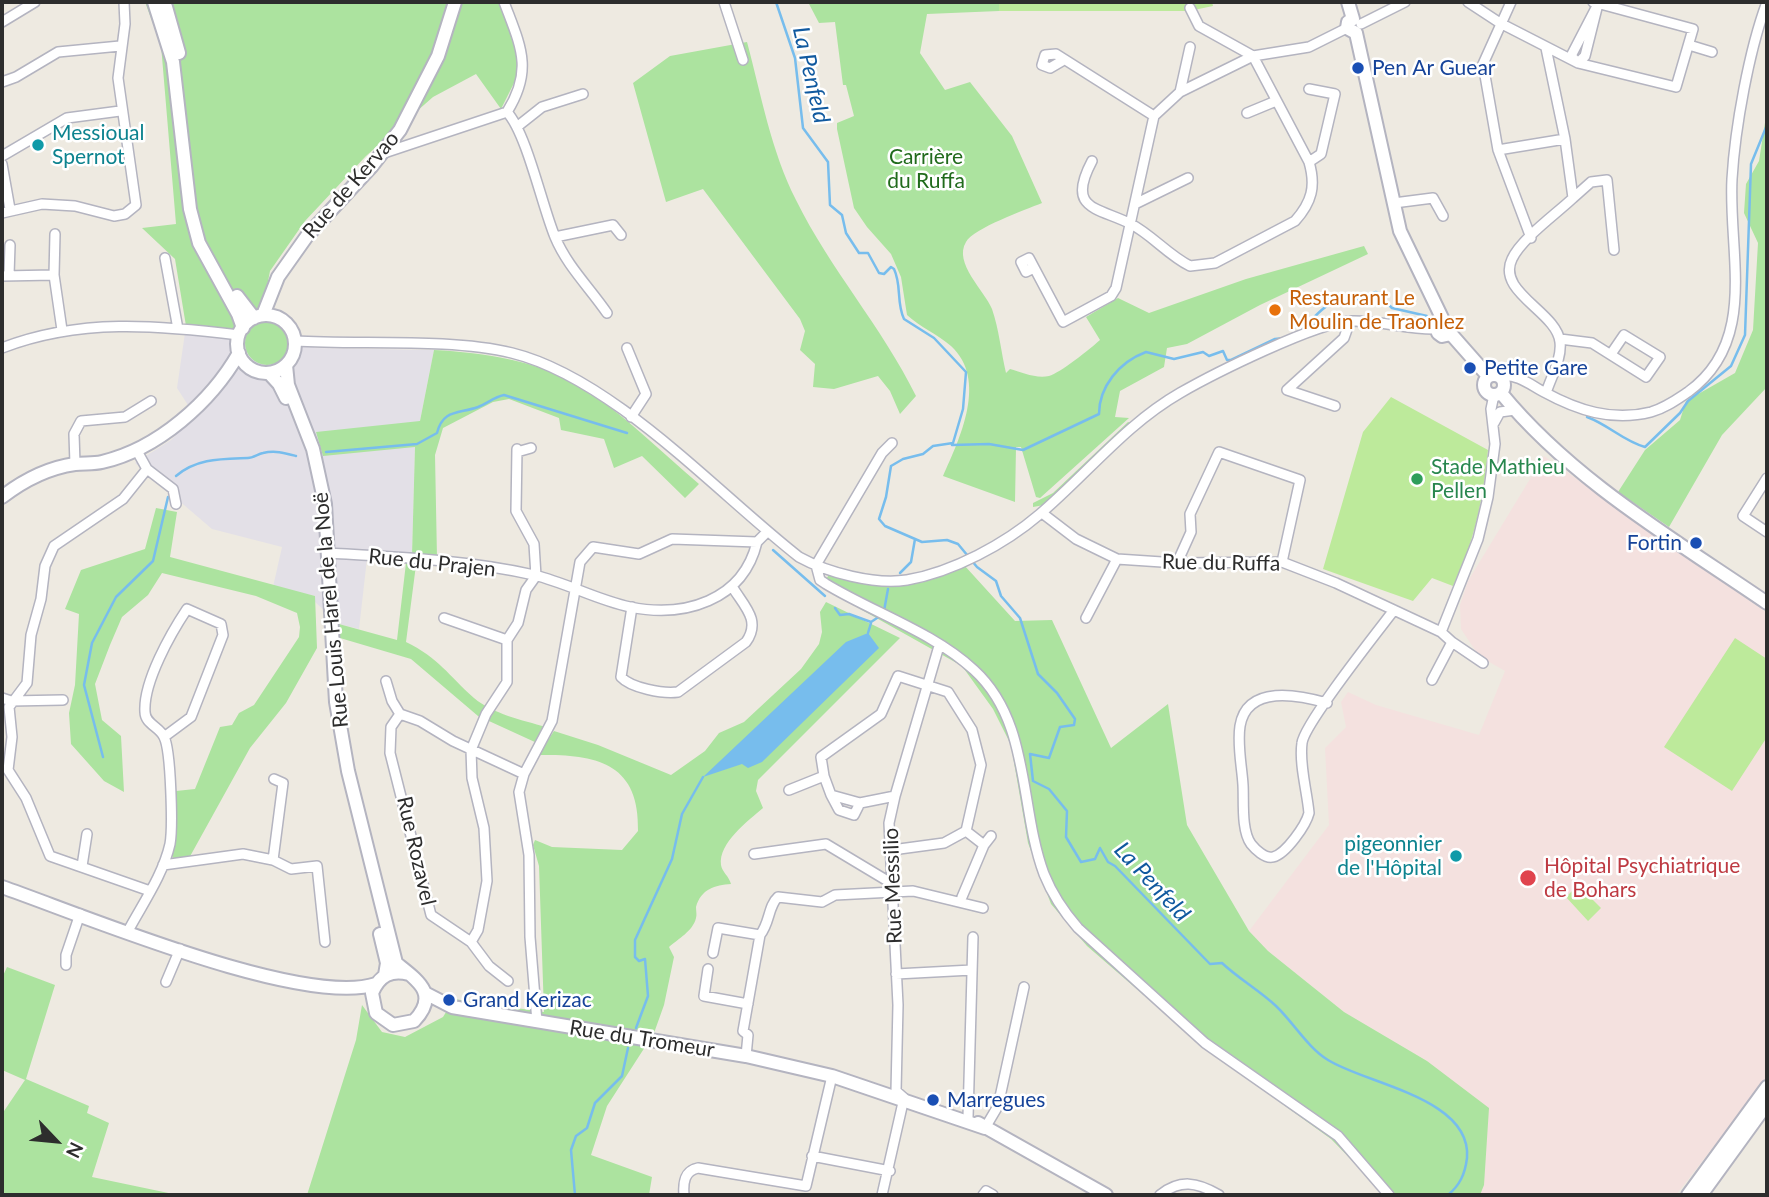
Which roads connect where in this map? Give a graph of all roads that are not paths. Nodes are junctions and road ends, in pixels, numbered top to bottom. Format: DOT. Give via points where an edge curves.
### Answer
graph roads {
  1 [pos="35,2"];
  2 [pos="124,2"];
  3 [pos="154,2"];
  4 [pos="164,2"];
  5 [pos="455,2"];
  6 [pos="504,2"];
  7 [pos="724,2"];
  8 [pos="1348,2"];
  9 [pos="1405,2"];
  10 [pos="1468,2"];
  11 [pos="1511,2"];
  12 [pos="1767,2"];
  13 [pos="1596,3"];
  14 [pos="1190,8"];
  15 [pos="2,22"];
  16 [pos="1500,23"];
  17 [pos="1354,26"];
  18 [pos="1689,45"];
  19 [pos="120,46"];
  20 [pos="1190,47"];
  21 [pos="1546,48"];
  22 [pos="1712,52"];
  23 [pos="1253,56"];
  24 [pos="743,60"];
  25 [pos="1062,61"];
  26 [pos="1578,62"];
  27 [pos="2,82"];
  28 [pos="1309,89"];
  29 [pos="1180,92"];
  30 [pos="583,94"];
  31 [pos="1276,101"];
  32 [pos="120,110"];
  33 [pos="507,112"];
  34 [pos="1247,113"];
  35 [pos="1154,116"];
  36 [pos="517,126"];
  37 [pos="1565,139"];
  38 [pos="1498,150"];
  39 [pos="384,153"];
  40 [pos="2,156"];
  41 [pos="1092,161"];
  42 [pos="1308,162"];
  43 [pos="2,164"];
  44 [pos="1188,178"];
  45 [pos="1573,198"];
  46 [pos="1137,203"];
  47 [pos="1394,203"];
  48 [pos="6,211"];
  49 [pos="1443,216"];
  50 [pos="1131,225"];
  51 [pos="55,234"];
  52 [pos="621,235"];
  53 [pos="555,237"];
  54 [pos="1531,238"];
  55 [pos="10,245"];
  56 [pos="1614,250"];
  57 [pos="164,258"];
  58 [pos="1034,268"];
  59 [pos="6,275"];
  60 [pos="54,275"];
  61 [pos="274,288"];
  62 [pos="607,313"];
  63 [pos="258,316"];
  64 [pos="279,317"];
  65 [pos="1350,321"];
  66 [pos="1439,324"];
  67 [pos="178,329"];
  68 [pos="62,330"];
  69 [pos="241,332"];
  70 [pos="1560,339"];
  71 [pos="295,341"];
  72 [pos="2,348"];
  73 [pos="627,348"];
  74 [pos="239,353"];
  75 [pos="1611,355"];
  76 [pos="286,365"];
  77 [pos="250,368"];
  78 [pos="227,373"];
  79 [pos="269,373"];
  80 [pos="1494,376"];
  81 [pos="1546,393"];
  82 [pos="1497,394"];
  83 [pos="151,401"];
  84 [pos="1335,406"];
  85 [pos="1514,410"];
  86 [pos="631,417"];
  87 [pos="1493,424"];
  88 [pos="892,443"];
  89 [pos="531,448"];
  90 [pos="137,451"];
  91 [pos="75,464"];
  92 [pos="147,469"];
  93 [pos="1767,478"];
  94 [pos="2,497"];
  95 [pos="176,504"];
  96 [pos="1042,513"];
  97 [pos="767,532"];
  98 [pos="1767,532"];
  99 [pos="757,542"];
  100 [pos="328,553"];
  101 [pos="1117,559"];
  102 [pos="1282,562"];
  103 [pos="1177,563"];
  104 [pos="817,565"];
  105 [pos="536,576"];
  106 [pos="733,588"];
  107 [pos="576,590"];
  108 [pos="1767,603"];
  109 [pos="632,607"];
  110 [pos="1394,610"];
  111 [pos="444,618"];
  112 [pos="1086,618"];
  113 [pos="1441,632"];
  114 [pos="507,639"];
  115 [pos="1452,642"];
  116 [pos="939,646"];
  117 [pos="1483,663"];
  118 [pos="1432,680"];
  119 [pos="386,681"];
  120 [pos="927,686"];
  121 [pos="6,699"];
  122 [pos="63,700"];
  123 [pos="1327,703"];
  124 [pos="400,714"];
  125 [pos="164,737"];
  126 [pos="471,750"];
  127 [pos="524,774"];
  128 [pos="824,776"];
  129 [pos="274,779"];
  130 [pos="789,790"];
  131 [pos="895,796"];
  132 [pos="966,831"];
  133 [pos="87,834"];
  134 [pos="991,836"];
  135 [pos="984,845"];
  136 [pos="892,850"];
  137 [pos="754,854"];
  138 [pos="273,860"];
  139 [pos="163,865"];
  140 [pos="82,866"];
  141 [pos="2,887"];
  142 [pos="891,888"];
  143 [pos="150,891"];
  144 [pos="962,897"];
  145 [pos="983,908"];
  146 [pos="80,914"];
  147 [pos="128,931"];
  148 [pos="760,935"];
  149 [pos="973,937"];
  150 [pos="471,942"];
  151 [pos="325,943"];
  152 [pos="180,949"];
  153 [pos="713,953"];
  154 [pos="66,965"];
  155 [pos="708,969"];
  156 [pos="972,970"];
  157 [pos="409,974"];
  158 [pos="896,974"];
  159 [pos="381,980"];
  160 [pos="508,981"];
  161 [pos="166,982"];
  162 [pos="1024,987"];
  163 [pos="333,988"];
  164 [pos="425,993"];
  165 [pos="372,1003"];
  166 [pos="748,1004"];
  167 [pos="452,1007"];
  168 [pos="421,1013"];
  169 [pos="537,1022"];
  170 [pos="746,1056"];
  171 [pos="832,1076"];
  172 [pos="1767,1087"];
  173 [pos="900,1094"];
  174 [pos="1767,1104"];
  175 [pos="968,1118"];
  176 [pos="985,1128"];
  177 [pos="812,1156"];
  178 [pos="890,1171"];
  179 [pos="684,1195"];
  180 [pos="883,1195"];
  181 [pos="983,1195"];
  182 [pos="993,1195"];
  183 [pos="1106,1195"];
  184 [pos="1160,1195"];
  185 [pos="1219,1195"];
  186 [pos="1389,1195"];
  187 [pos="1688,1195"];
  188 [pos="1701,1195"];
  1 -- 15 [label="street"];
  2 -- 19 [label="street"];
  3 -- 69 [label="main road" via="173,62 199,243 238,313"];
  4 -- 63 [label="main road" via="181,60 201,223 219,268"];
  5 -- 39 [label="main road, Rue de Kervao" via="427,82"];
  6 -- 33 [label="street" via="524,66"];
  7 -- 24 [label="street"];
  8 -- 17 [label="main road"];
  9 -- 17 [label="street"];
  10 -- 16 [label="street"];
  11 -- 16 [label="street"];
  12 -- 81 [label="street" via="1732,178 1736,302 1733,327 1721,357 1701,383 1672,404 1651,412 1621,416 1588,412"];
  13 -- 18 [label="street" via="1693,29"];
  13 -- 26 [label="street" via="1570,56"];
  14 -- 23 [label="street" via="1199,26"];
  16 -- 21 [label="street"];
  16 -- 38 [label="street" via="1483,64"];
  17 -- 23 [label="street" via="1309,47"];
  17 -- 47 [label="main road"];
  18 -- 22 [label="street"];
  18 -- 26 [label="street" via="1676,87"];
  19 -- 27 [label="street" via="58,52"];
  19 -- 32 [label="street"];
  20 -- 29 [label="street"];
  21 -- 26 [label="street"];
  21 -- 37 [label="street"];
  23 -- 29 [label="street"];
  23 -- 31 [label="street"];
  25 -- 35 [label="street"];
  28 -- 42 [label="street" via="1335,94 1321,155"];
  29 -- 35 [label="street"];
  30 -- 36 [label="street" via="542,107"];
  31 -- 34 [label="street"];
  31 -- 42 [label="street"];
  32 -- 40 [label="street" via="67,118"];
  32 -- 48 [label="street" via="136,205 114,216 75,205 43,204"];
  33 -- 36 [label="street"];
  33 -- 39 [label="street"];
  35 -- 46 [label="street"];
  36 -- 53 [label="street"];
  37 -- 38 [label="street"];
  37 -- 45 [label="street"];
  38 -- 54 [label="street"];
  39 -- 61 [label="main road, Rue de Kervao" via="306,236"];
  41 -- 50 [label="street" via="1082,187 1088,205"];
  42 -- 50 [label="street" via="1314,178 1312,195 1295,221 1215,263 1190,266"];
  43 -- 48 [label="street"];
  44 -- 46 [label="street"];
  45 -- 54 [label="street"];
  45 -- 56 [label="street" via="1591,182 1607,180"];
  46 -- 50 [label="street"];
  47 -- 49 [label="street" via="1433,198"];
  47 -- 66 [label="main road" via="1407,251 1435,299"];
  50 -- 58 [label="street" via="1111,296 1063,322"];
  51 -- 60 [label="street"];
  52 -- 53 [label="street" via="612,225"];
  53 -- 62 [label="street" via="565,258"];
  54 -- 70 [label="street" via="1510,261 1511,278 1524,299 1551,321"];
  55 -- 59 [label="street"];
  57 -- 67 [label="street"];
  59 -- 60 [label="street"];
  60 -- 68 [label="street"];
  61 -- 63 [label="main road, Rue de Kervao"];
  61 -- 64 [label="main road"];
  63 -- 64 [label="main road"];
  63 -- 69 [label="main road"];
  64 -- 71 [label="main road"];
  65 -- 66 [label="street"];
  65 -- 84 [label="street" via="1344,338 1287,390"];
  65 -- 96 [label="street" via="1315,330 1177,394 1124,433"];
  66 -- 80 [label="main road" via="1451,322 1451,334"];
  67 -- 68 [label="street" via="110,326"];
  67 -- 69 [label="street"];
  68 -- 72 [label="street"];
  69 -- 74 [label="main road"];
  70 -- 75 [label="street" via="1592,342"];
  70 -- 81 [label="street"];
  71 -- 76 [label="main road"];
  71 -- 86 [label="street" via="465,347 512,354 583,383"];
  73 -- 86 [label="street" via="646,394"];
  74 -- 77 [label="main road"];
  74 -- 78 [label="main road"];
  75 -- 75 [label="street" via="1646,377 1660,358 1624,335"];
  76 -- 79 [label="main road"];
  76 -- 100 [label="main road, Rue Louis Harel de la Noë" via="288,385 318,469"];
  77 -- 78 [label="main road"];
  77 -- 79 [label="main road"];
  78 -- 90 [label="main road" via="177,424"];
  79 -- 159 [label="main road, Rue Louis Harel de la Noë" via="279,384 300,431 313,473 332,722 387,963"];
  80 -- 81 [label="street" via="1515,375"];
  80 -- 82 [label="main road" via="1484,388"];
  82 -- 85 [label="main road"];
  82 -- 87 [label="street" via="1491,409"];
  83 -- 91 [label="street" via="125,417 81,421 74,434"];
  85 -- 87 [label="street" via="1500,412"];
  85 -- 108 [label="main road" via="1583,474"];
  86 -- 97 [label="street"];
  87 -- 113 [label="street" via="1483,518"];
  88 -- 104 [label="street"];
  89 -- 105 [label="street" via="517,451 516,511 534,544"];
  90 -- 91 [label="main road" via="100,463"];
  90 -- 92 [label="street"];
  91 -- 94 [label="main road" via="37,474"];
  92 -- 95 [label="street" via="173,489"];
  92 -- 121 [label="street" via="123,499 54,545 44,566 27,683"];
  93 -- 98 [label="street" via="1742,516"];
  96 -- 101 [label="street, Rue du Ruffa" via="1076,540"];
  96 -- 104 [label="street" via="955,565 906,580"];
  97 -- 99 [label="street"];
  97 -- 104 [label="street"];
  99 -- 106 [label="street"];
  99 -- 107 [label="street" via="672,539 639,554 593,547 580,562"];
  100 -- 105 [label="street, Rue du Prajen"];
  100 -- 157 [label="main road, Rue Louis Harel de la Noë" via="333,668 342,738 396,963"];
  101 -- 103 [label="street, Rue du Ruffa"];
  101 -- 112 [label="street"];
  102 -- 103 [label="street, Rue du Ruffa"];
  102 -- 103 [label="street" via="1300,480 1219,452 1191,514 1191,532"];
  102 -- 110 [label="street, Rue du Ruffa"];
  104 -- 116 [label="street" via="820,580"];
  105 -- 107 [label="street, Rue du Prajen"];
  105 -- 114 [label="street"];
  106 -- 109 [label="street, Rue du Prajen" via="691,607"];
  106 -- 109 [label="street" via="753,619 753,633 678,692 645,688 621,677"];
  107 -- 109 [label="street, Rue du Prajen"];
  107 -- 127 [label="street" via="552,721"];
  110 -- 113 [label="street, Rue du Ruffa"];
  110 -- 123 [label="street"];
  111 -- 114 [label="street"];
  113 -- 115 [label="street, Rue du Ruffa"];
  114 -- 126 [label="street" via="506,682"];
  115 -- 117 [label="street, Rue du Ruffa"];
  115 -- 118 [label="street"];
  116 -- 120 [label="street, Rue Messilio"];
  116 -- 186 [label="street" via="975,671 1008,723 1044,873 1069,918 1205,1043 1338,1136"];
  119 -- 124 [label="street"];
  120 -- 128 [label="street" via="898,676 881,714 821,757"];
  120 -- 131 [label="street, Rue Messilio"];
  120 -- 132 [label="street" via="948,692 972,730 981,765"];
  121 -- 122 [label="street"];
  121 -- 140 [label="street" via="10,776 26,798 50,856"];
  123 -- 123 [label="street" via="1272,694 1243,717 1240,740 1247,836 1267,857 1282,851 1307,820 1302,744"];
  124 -- 126 [label="street"];
  124 -- 150 [label="street, Rue Rozavel" via="391,727 390,753 431,915"];
  125 -- 125 [label="street" via="144,712 167,642 187,608 220,624 223,635 191,717"];
  125 -- 139 [label="street" via="172,811"];
  126 -- 127 [label="street"];
  126 -- 150 [label="street" via="487,881 478,930"];
  127 -- 169 [label="street" via="519,805 529,855"];
  128 -- 130 [label="street"];
  128 -- 131 [label="street" via="831,795 860,803"];
  129 -- 138 [label="street" via="283,783"];
  131 -- 136 [label="street, Rue Messilio" via="889,823"];
  132 -- 135 [label="street"];
  132 -- 136 [label="street" via="944,843"];
  133 -- 140 [label="street"];
  134 -- 135 [label="street"];
  135 -- 144 [label="street"];
  136 -- 142 [label="street, Rue Messilio"];
  137 -- 142 [label="street" via="826,844"];
  138 -- 139 [label="street" via="243,854"];
  138 -- 151 [label="street" via="291,869 317,866"];
  139 -- 143 [label="street"];
  140 -- 143 [label="street"];
  141 -- 146 [label="main road"];
  142 -- 145 [label="street"];
  142 -- 148 [label="street" via="835,895 822,902 779,897"];
  142 -- 158 [label="street, Rue Messilio"];
  143 -- 147 [label="street"];
  146 -- 147 [label="main road"];
  146 -- 154 [label="street"];
  147 -- 152 [label="main road"];
  148 -- 153 [label="street" via="718,928"];
  148 -- 166 [label="street"];
  149 -- 156 [label="street"];
  150 -- 160 [label="street, Rue Rozavel"];
  152 -- 161 [label="street"];
  152 -- 163 [label="main road" via="250,973"];
  155 -- 166 [label="street" via="704,996"];
  156 -- 158 [label="street"];
  156 -- 175 [label="street"];
  157 -- 159 [label="main road" via="401,972"];
  157 -- 164 [label="main road"];
  158 -- 173 [label="street, Rue Messilio"];
  159 -- 163 [label="main road" via="363,989"];
  159 -- 165 [label="main road"];
  162 -- 176 [label="street" via="998,1106"];
  163 -- 165 [label="main road"];
  164 -- 167 [label="main road, Rue du Tromeur"];
  164 -- 168 [label="main road"];
  165 -- 168 [label="main road" via="376,1013 393,1025 404,1025"];
  166 -- 170 [label="street" via="743,1031 748,1035"];
  167 -- 168 [label="main road, Rue du Tromeur"];
  167 -- 169 [label="main road, Rue du Tromeur"];
  169 -- 170 [label="main road, Rue du Tromeur"];
  170 -- 171 [label="main road, Rue du Tromeur"];
  171 -- 173 [label="main road, Rue du Tromeur"];
  171 -- 177 [label="street"];
  172 -- 187 [label="main road"];
  173 -- 175 [label="main road, Rue du Tromeur"];
  173 -- 176 [label="main road, Rue du Tromeur"];
  173 -- 178 [label="street, Rue Messilio"];
  174 -- 188 [label="main road"];
  175 -- 176 [label="main road, Rue du Tromeur"];
  176 -- 183 [label="main road, Rue du Tromeur"];
  177 -- 178 [label="street"];
  177 -- 179 [label="street" via="806,1186 698,1168 685,1178"];
  178 -- 180 [label="street, Rue Messilio"];
  181 -- 182 [label="street" via="986,1191"];
  184 -- 185 [label="street" via="1184,1183"];
}
